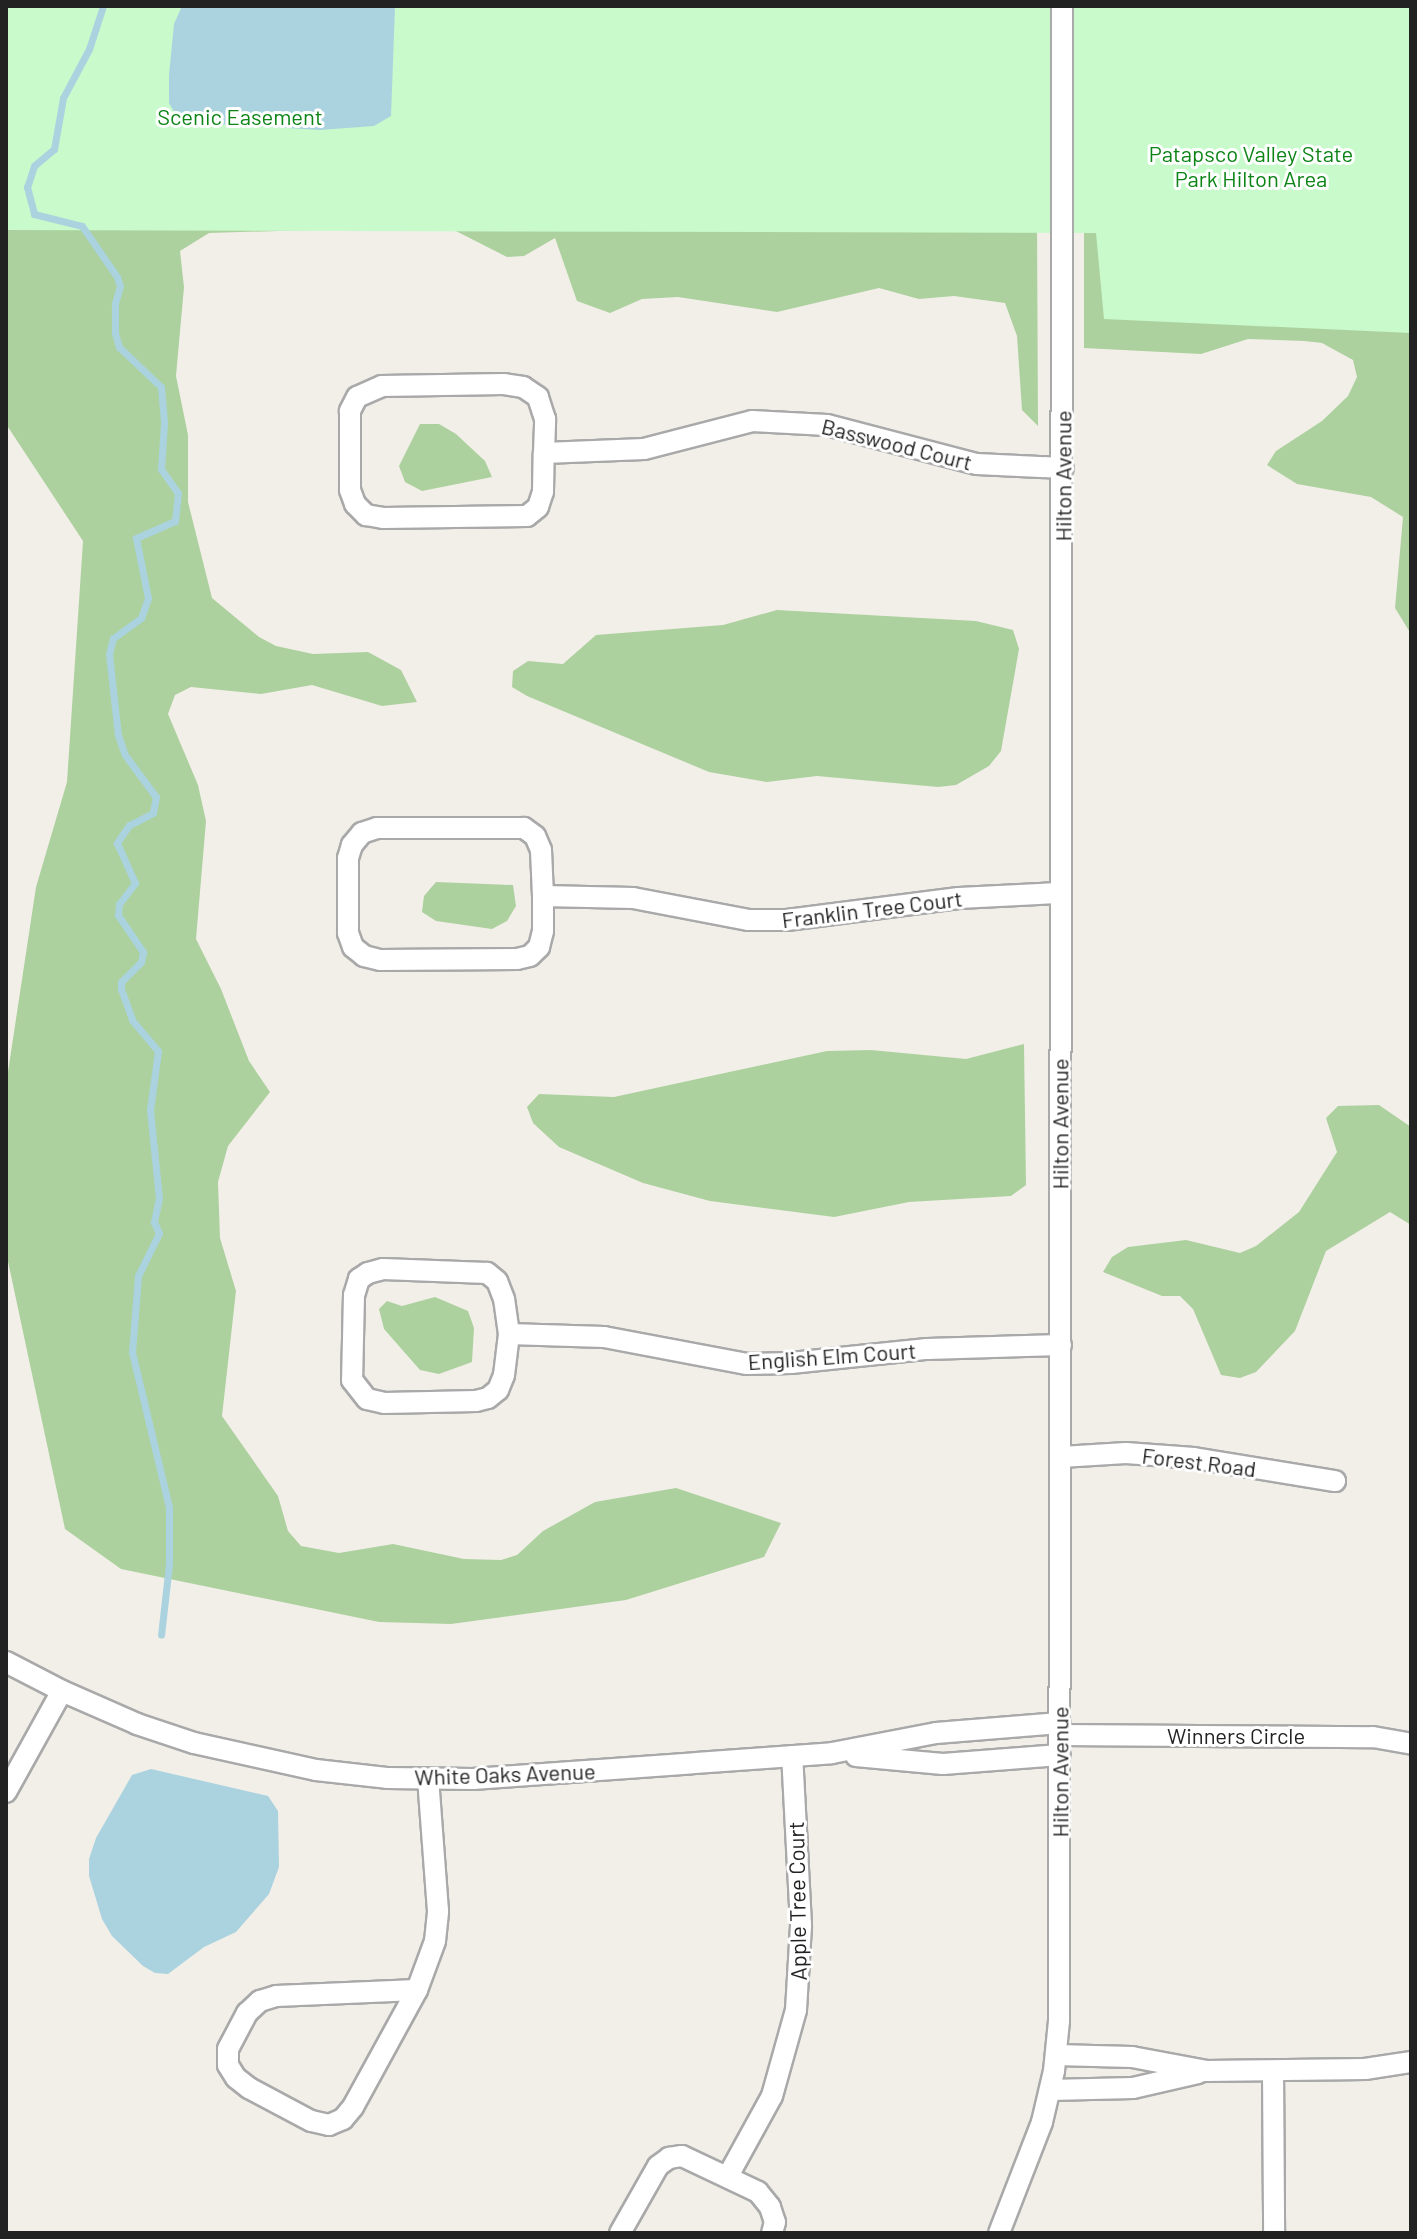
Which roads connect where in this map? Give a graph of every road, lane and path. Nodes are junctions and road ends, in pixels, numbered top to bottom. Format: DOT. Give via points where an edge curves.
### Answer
graph roads {
  1 [pos="1062,6"];
  2 [pos="544,453"];
  3 [pos="1063,468"];
  4 [pos="1059,893"];
  5 [pos="543,896"];
  6 [pos="509,1334"];
  7 [pos="1061,1345"];
  8 [pos="1061,1457"];
  9 [pos="1335,1481"];
  10 [pos="6,1662"];
  11 [pos="62,1691"];
  12 [pos="1060,1738"];
  13 [pos="1411,1744"];
  14 [pos="832,1753"];
  15 [pos="792,1756"];
  16 [pos="428,1779"];
  17 [pos="6,1792"];
  18 [pos="417,1990"];
  19 [pos="1056,2055"];
  20 [pos="1411,2062"];
  21 [pos="1206,2071"];
  22 [pos="1273,2071"];
  23 [pos="1050,2090"];
  24 [pos="728,2176"];
  25 [pos="620,2233"];
  26 [pos="772,2233"];
  27 [pos="999,2233"];
  28 [pos="1274,2233"];
  1 -- 3 [label="street, Hilton Avenue"];
  2 -- 2 [label="street" via="543,492 538,507 527,516 366,515 350,490 350,411 357,397 382,386 523,387 538,397 545,419"];
  2 -- 3 [label="street, Basswood Court" via="630,451 752,421 793,421 862,433 977,464"];
  3 -- 4 [label="street, Hilton Avenue"];
  4 -- 5 [label="street, Franklin Tree Court" via="959,898 787,920 748,920 633,898"];
  4 -- 7 [label="street, Hilton Avenue"];
  5 -- 5 [label="street" via="543,931 530,956 380,960 353,947 348,933 348,858 362,833 377,828 524,828 541,850"];
  6 -- 6 [label="street" via="498,1390 476,1401 384,1403 367,1399 352,1380 354,1295 359,1279 368,1273 487,1273 504,1299"];
  6 -- 7 [label="street, English Elm Court" via="604,1337 747,1364 956,1347"];
  7 -- 8 [label="street, Hilton Avenue"];
  8 -- 9 [label="street, Forest Road" via="1126,1453 1194,1458"];
  8 -- 12 [label="street, Hilton Avenue"];
  10 -- 11 [label="street, White Oaks Avenue"];
  11 -- 16 [label="street, White Oaks Avenue" via="137,1724 253,1758 316,1770"];
  11 -- 17 [label="street"];
  12 -- 13 [label="street, Winners Circle" via="1373,1737"];
  12 -- 14 [label="street, White Oaks Avenue" via="936,1733"];
  12 -- 14 [label="street, White Oaks Avenue" via="943,1764"];
  12 -- 19 [label="street, Hilton Avenue"];
  14 -- 15 [label="street, White Oaks Avenue"];
  15 -- 16 [label="street, White Oaks Avenue"];
  15 -- 24 [label="street, Apple Tree Court" via="801,1925 796,2010 772,2096"];
  16 -- 18 [label="street" via="438,1911 435,1941"];
  18 -- 18 [label="street" via="260,2001 247,2013 228,2049 228,2065 249,2088 329,2125 353,2107"];
  19 -- 21 [label="street" via="1132,2057"];
  19 -- 23 [label="street, Hilton Avenue"];
  20 -- 22 [label="street"];
  21 -- 22 [label="street"];
  21 -- 23 [label="street" via="1133,2088"];
  22 -- 28 [label="street"];
  23 -- 27 [label="street, Hilton Avenue"];
  24 -- 25 [label="street" via="698,2160 669,2158 658,2166"];
  24 -- 26 [label="street" via="758,2192 770,2207"];
}
